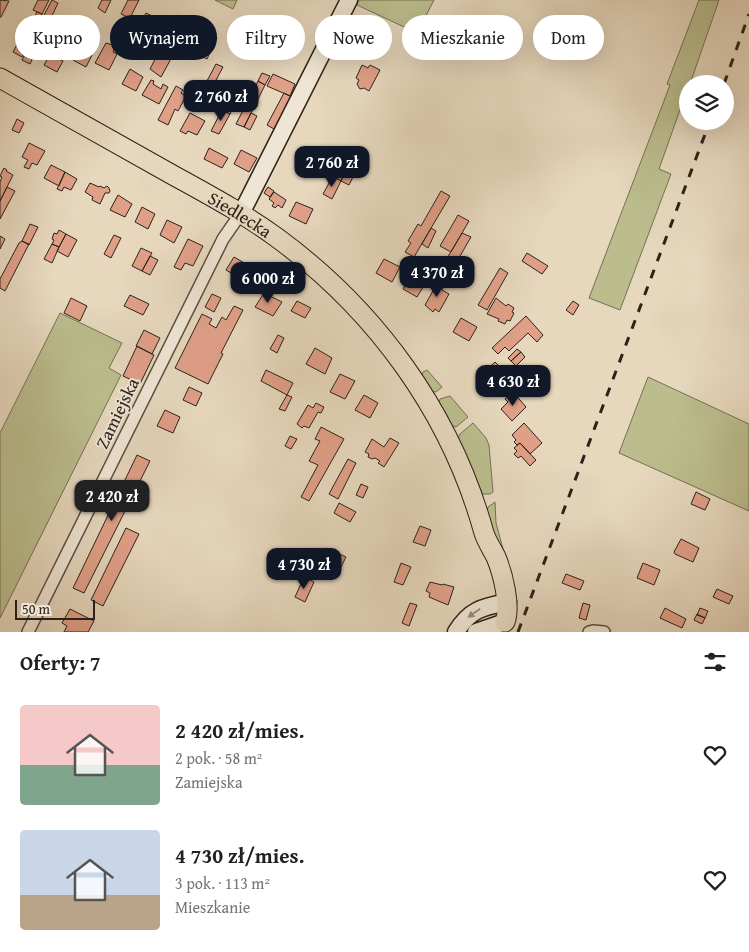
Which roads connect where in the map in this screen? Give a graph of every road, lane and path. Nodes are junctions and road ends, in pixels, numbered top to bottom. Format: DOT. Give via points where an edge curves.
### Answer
graph roads {
  1 [pos="349,0"];
  2 [pos="0,78"];
  3 [pos="241,212"];
  4 [pos="503,603"];
  5 [pos="506,627"];
  6 [pos="28,632"];
  7 [pos="456,632"];
  8 [pos="476,632"];
  9 [pos="589,632"];
  10 [pos="604,632"];
  1 -- 3 [label="street"];
  2 -- 3 [label="main road, Siedlecka"];
  3 -- 4 [label="main road, Siedlecka" via="309,262 352,303 403,363 460,462 487,541 487,562"];
  3 -- 6 [label="street, Zamiejska" via="223,239"];
  4 -- 5 [label="main road, Siedlecka"];
  4 -- 7 [label="street, one-way" via="474,611"];
  5 -- 8 [label="street"];
  9 -- 10 [label="street"];
}
